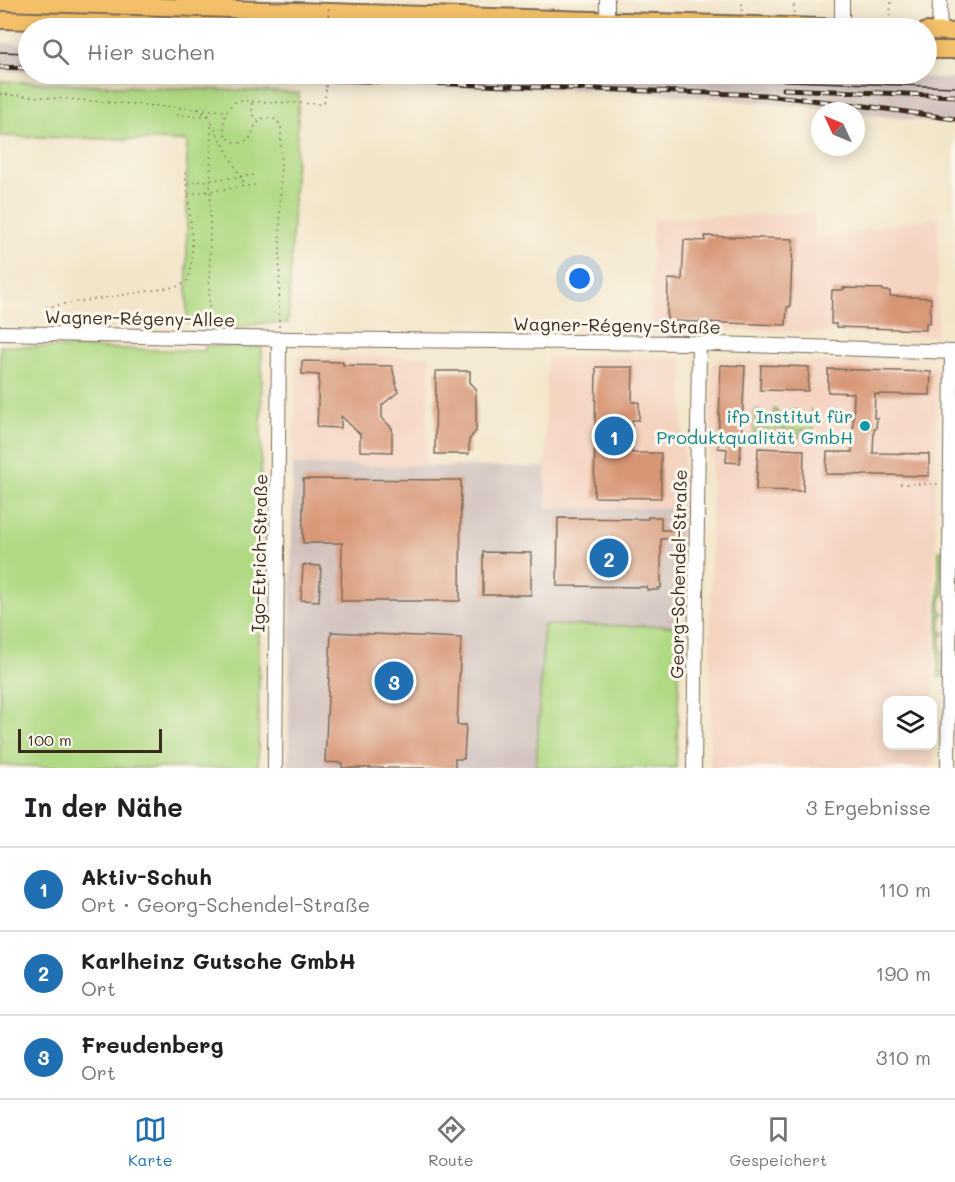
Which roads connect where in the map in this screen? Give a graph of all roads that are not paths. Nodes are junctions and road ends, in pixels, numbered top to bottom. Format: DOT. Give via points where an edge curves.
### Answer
graph roads {
  1 [pos="608,0"];
  2 [pos="842,0"];
  3 [pos="940,0"];
  4 [pos="0,2"];
  5 [pos="317,6"];
  6 [pos="500,18"];
  7 [pos="607,18"];
  8 [pos="842,18"];
  9 [pos="0,20"];
  10 [pos="18,21"];
  11 [pos="940,31"];
  12 [pos="937,50"];
  13 [pos="955,50"];
  14 [pos="0,333"];
  15 [pos="279,339"];
  16 [pos="699,344"];
  17 [pos="953,352"];
  18 [pos="275,768"];
  19 [pos="694,768"];
  20 [pos="948,768"];
  1 -- 7 [label="street"];
  2 -- 8 [label="street"];
  3 -- 11 [label="street"];
  4 -- 5 [label="main road"];
  5 -- 6 [label="main road"];
  9 -- 10 [label="main road"];
  12 -- 13 [label="main road"];
  14 -- 15 [label="street, Wagner-Régeny-Allee"];
  15 -- 16 [label="street, Wagner-Régeny-Straße"];
  15 -- 18 [label="street, Igo-Etrich-Straße"];
  16 -- 17 [label="street, Wagner-Régeny-Straße"];
  16 -- 19 [label="street, Georg-Schendel-Straße"];
  17 -- 20 [label="street"];
}
